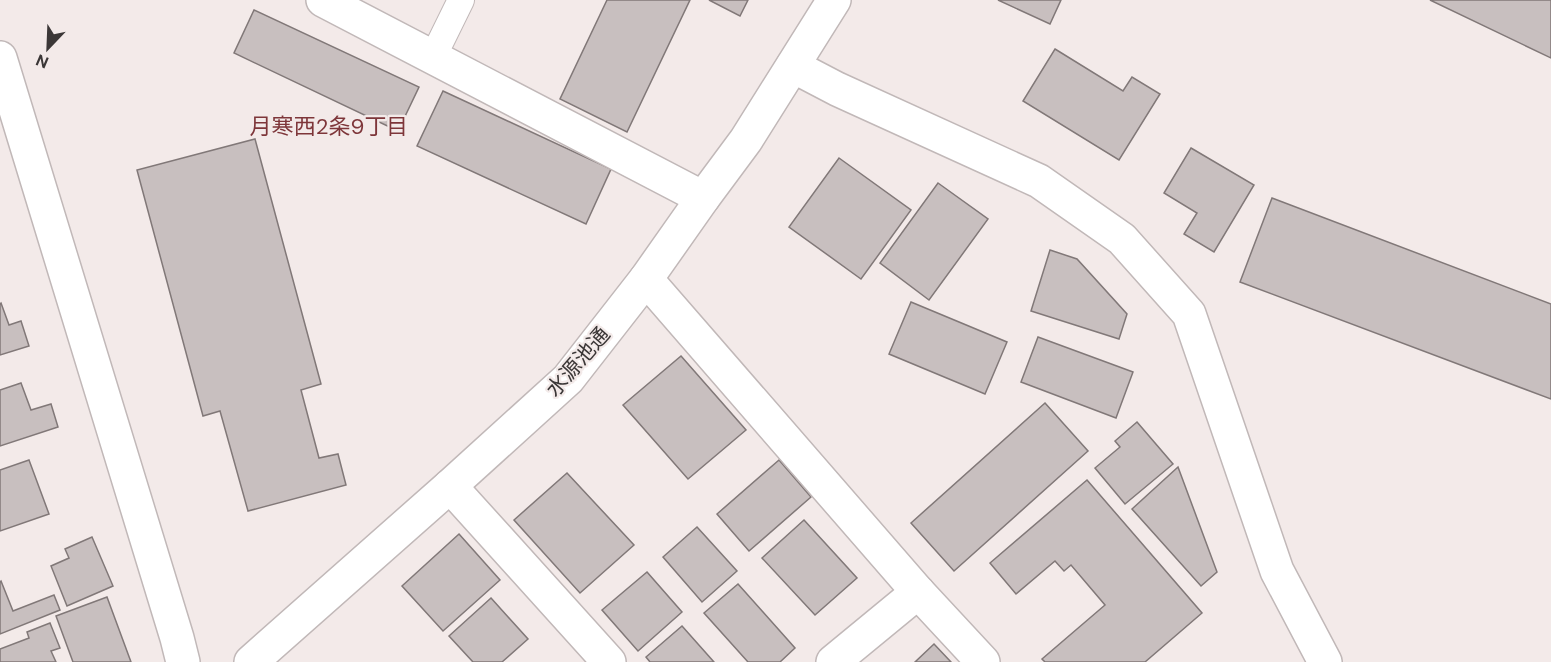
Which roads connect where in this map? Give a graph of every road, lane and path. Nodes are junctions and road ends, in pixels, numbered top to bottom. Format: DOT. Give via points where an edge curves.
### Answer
graph roads {
  1 [pos="323,0"];
  2 [pos="461,0"];
  3 [pos="834,0"];
  4 [pos="433,57"];
  5 [pos="793,66"];
  6 [pos="1,68"];
  7 [pos="703,198"];
  8 [pos="646,279"];
  9 [pos="450,486"];
  10 [pos="918,592"];
  11 [pos="183,662"];
  12 [pos="251,662"];
  13 [pos="609,662"];
  14 [pos="833,662"];
  15 [pos="982,662"];
  16 [pos="1325,662"];
  1 -- 4 [label="street"];
  2 -- 4 [label="lane"];
  3 -- 5 [label="street, 水源池通"];
  4 -- 7 [label="street"];
  5 -- 7 [label="street, 水源池通"];
  5 -- 16 [label="street" via="1039,181 1122,239 1189,314 1277,571"];
  6 -- 11 [label="street"];
  7 -- 8 [label="street, 水源池通"];
  8 -- 9 [label="street, 水源池通" via="568,379"];
  8 -- 10 [label="street"];
  9 -- 12 [label="street, 水源池通"];
  9 -- 13 [label="street"];
  10 -- 14 [label="street"];
  10 -- 15 [label="street"];
}
